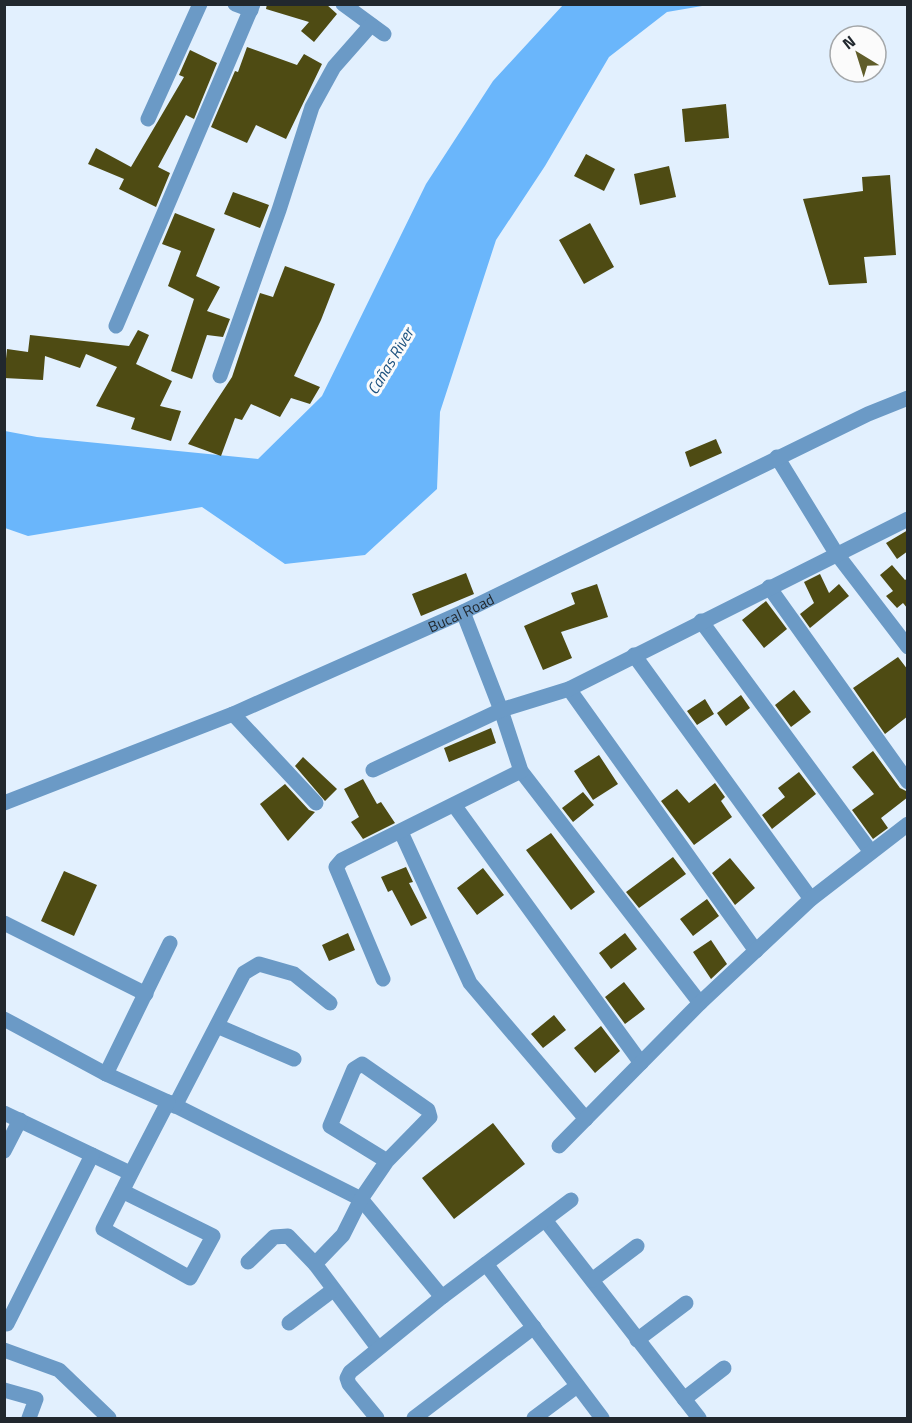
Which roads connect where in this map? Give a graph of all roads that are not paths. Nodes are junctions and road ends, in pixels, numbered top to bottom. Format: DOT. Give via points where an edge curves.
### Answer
graph roads {
  1 [pos="200,4"];
  2 [pos="235,4"];
  3 [pos="343,4"];
  4 [pos="252,7"];
  5 [pos="371,25"];
  6 [pos="384,34"];
  7 [pos="148,119"];
  8 [pos="116,326"];
  9 [pos="220,376"];
  10 [pos="908,398"];
  11 [pos="777,457"];
  12 [pos="908,519"];
  13 [pos="836,554"];
  14 [pos="769,587"];
  15 [pos="463,612"];
  16 [pos="701,621"];
  17 [pos="908,647"];
  18 [pos="634,656"];
  19 [pos="569,688"];
  20 [pos="501,710"];
  21 [pos="233,714"];
  22 [pos="373,770"];
  23 [pos="521,771"];
  24 [pos="908,782"];
  25 [pos="4,803"];
  26 [pos="316,803"];
  27 [pos="454,805"];
  28 [pos="908,824"];
  29 [pos="401,832"];
  30 [pos="871,852"];
  31 [pos="811,899"];
  32 [pos="4,923"];
  33 [pos="170,943"];
  34 [pos="756,951"];
  35 [pos="383,979"];
  36 [pos="146,994"];
  37 [pos="330,1003"];
  38 [pos="700,1003"];
  39 [pos="4,1019"];
  40 [pos="217,1026"];
  41 [pos="294,1059"];
  42 [pos="641,1063"];
  43 [pos="106,1074"];
  44 [pos="171,1104"];
  45 [pos="4,1113"];
  46 [pos="586,1119"];
  47 [pos="20,1120"];
  48 [pos="559,1146"];
  49 [pos="4,1151"];
  50 [pos="92,1155"];
  51 [pos="387,1161"];
  52 [pos="130,1173"];
  53 [pos="122,1191"];
  54 [pos="361,1199"];
  55 [pos="571,1200"];
  56 [pos="545,1220"];
  57 [pos="637,1246"];
  58 [pos="248,1262"];
  59 [pos="315,1264"];
  60 [pos="486,1264"];
  61 [pos="591,1280"];
  62 [pos="333,1290"];
  63 [pos="442,1297"];
  64 [pos="11,1301"];
  65 [pos="686,1303"];
  66 [pos="289,1323"];
  67 [pos="7,1324"];
  68 [pos="534,1327"];
  69 [pos="637,1340"];
  70 [pos="378,1348"];
  71 [pos="4,1350"];
  72 [pos="724,1368"];
  73 [pos="577,1386"];
  74 [pos="4,1390"];
  75 [pos="684,1399"];
  76 [pos="29,1419"];
  77 [pos="109,1419"];
  78 [pos="377,1419"];
  79 [pos="414,1419"];
  80 [pos="534,1419"];
  81 [pos="602,1419"];
  82 [pos="699,1419"];
  1 -- 7 [label="street"];
  2 -- 4 [label="street"];
  3 -- 5 [label="street"];
  4 -- 8 [label="street"];
  5 -- 6 [label="street"];
  5 -- 9 [label="street" via="334,67 312,107"];
  10 -- 11 [label="street, Bucal Road"];
  11 -- 13 [label="street"];
  11 -- 15 [label="street, Bucal Road"];
  12 -- 13 [label="street"];
  13 -- 14 [label="street"];
  13 -- 17 [label="street"];
  14 -- 16 [label="street"];
  14 -- 24 [label="street"];
  15 -- 20 [label="street"];
  15 -- 21 [label="street, Bucal Road"];
  16 -- 18 [label="street"];
  16 -- 30 [label="street"];
  18 -- 19 [label="street"];
  18 -- 31 [label="street"];
  19 -- 20 [label="street"];
  19 -- 34 [label="street"];
  20 -- 22 [label="street"];
  20 -- 23 [label="street"];
  21 -- 25 [label="street, Bucal Road"];
  21 -- 26 [label="street"];
  23 -- 27 [label="street"];
  23 -- 38 [label="street"];
  27 -- 29 [label="street"];
  27 -- 42 [label="street"];
  28 -- 30 [label="street"];
  29 -- 35 [label="street" via="342,860 336,867"];
  29 -- 46 [label="street" via="470,983"];
  30 -- 31 [label="street"];
  31 -- 34 [label="street"];
  32 -- 36 [label="street"];
  33 -- 36 [label="street"];
  34 -- 38 [label="street"];
  36 -- 43 [label="street"];
  37 -- 40 [label="street" via="294,974 259,964 244,973"];
  38 -- 42 [label="street"];
  39 -- 43 [label="street"];
  40 -- 41 [label="street"];
  40 -- 44 [label="street"];
  42 -- 46 [label="street"];
  43 -- 44 [label="street"];
  44 -- 52 [label="street"];
  44 -- 54 [label="street"];
  45 -- 47 [label="street"];
  46 -- 48 [label="street"];
  47 -- 49 [label="street"];
  47 -- 50 [label="street"];
  50 -- 52 [label="street"];
  50 -- 64 [label="street"];
  51 -- 51 [label="street" via="330,1126 354,1070 362,1064 428,1110 430,1117"];
  51 -- 54 [label="street"];
  52 -- 53 [label="street"];
  53 -- 53 [label="street" via="213,1236 189,1278 103,1229"];
  54 -- 59 [label="street" via="340,1239"];
  54 -- 63 [label="street"];
  55 -- 56 [label="street"];
  56 -- 60 [label="street"];
  56 -- 61 [label="street"];
  57 -- 61 [label="street"];
  58 -- 59 [label="street" via="267,1242 285,1234"];
  59 -- 62 [label="street"];
  60 -- 63 [label="street"];
  60 -- 68 [label="street"];
  61 -- 69 [label="street"];
  62 -- 66 [label="street"];
  62 -- 70 [label="street"];
  63 -- 70 [label="street"];
  64 -- 67 [label="street"];
  65 -- 69 [label="street"];
  68 -- 73 [label="street"];
  68 -- 79 [label="street"];
  69 -- 75 [label="street"];
  70 -- 78 [label="street" via="347,1378"];
  71 -- 77 [label="street" via="59,1370"];
  72 -- 75 [label="street"];
  73 -- 80 [label="street"];
  73 -- 81 [label="street"];
  74 -- 76 [label="street" via="36,1399"];
  75 -- 82 [label="street"];
}
